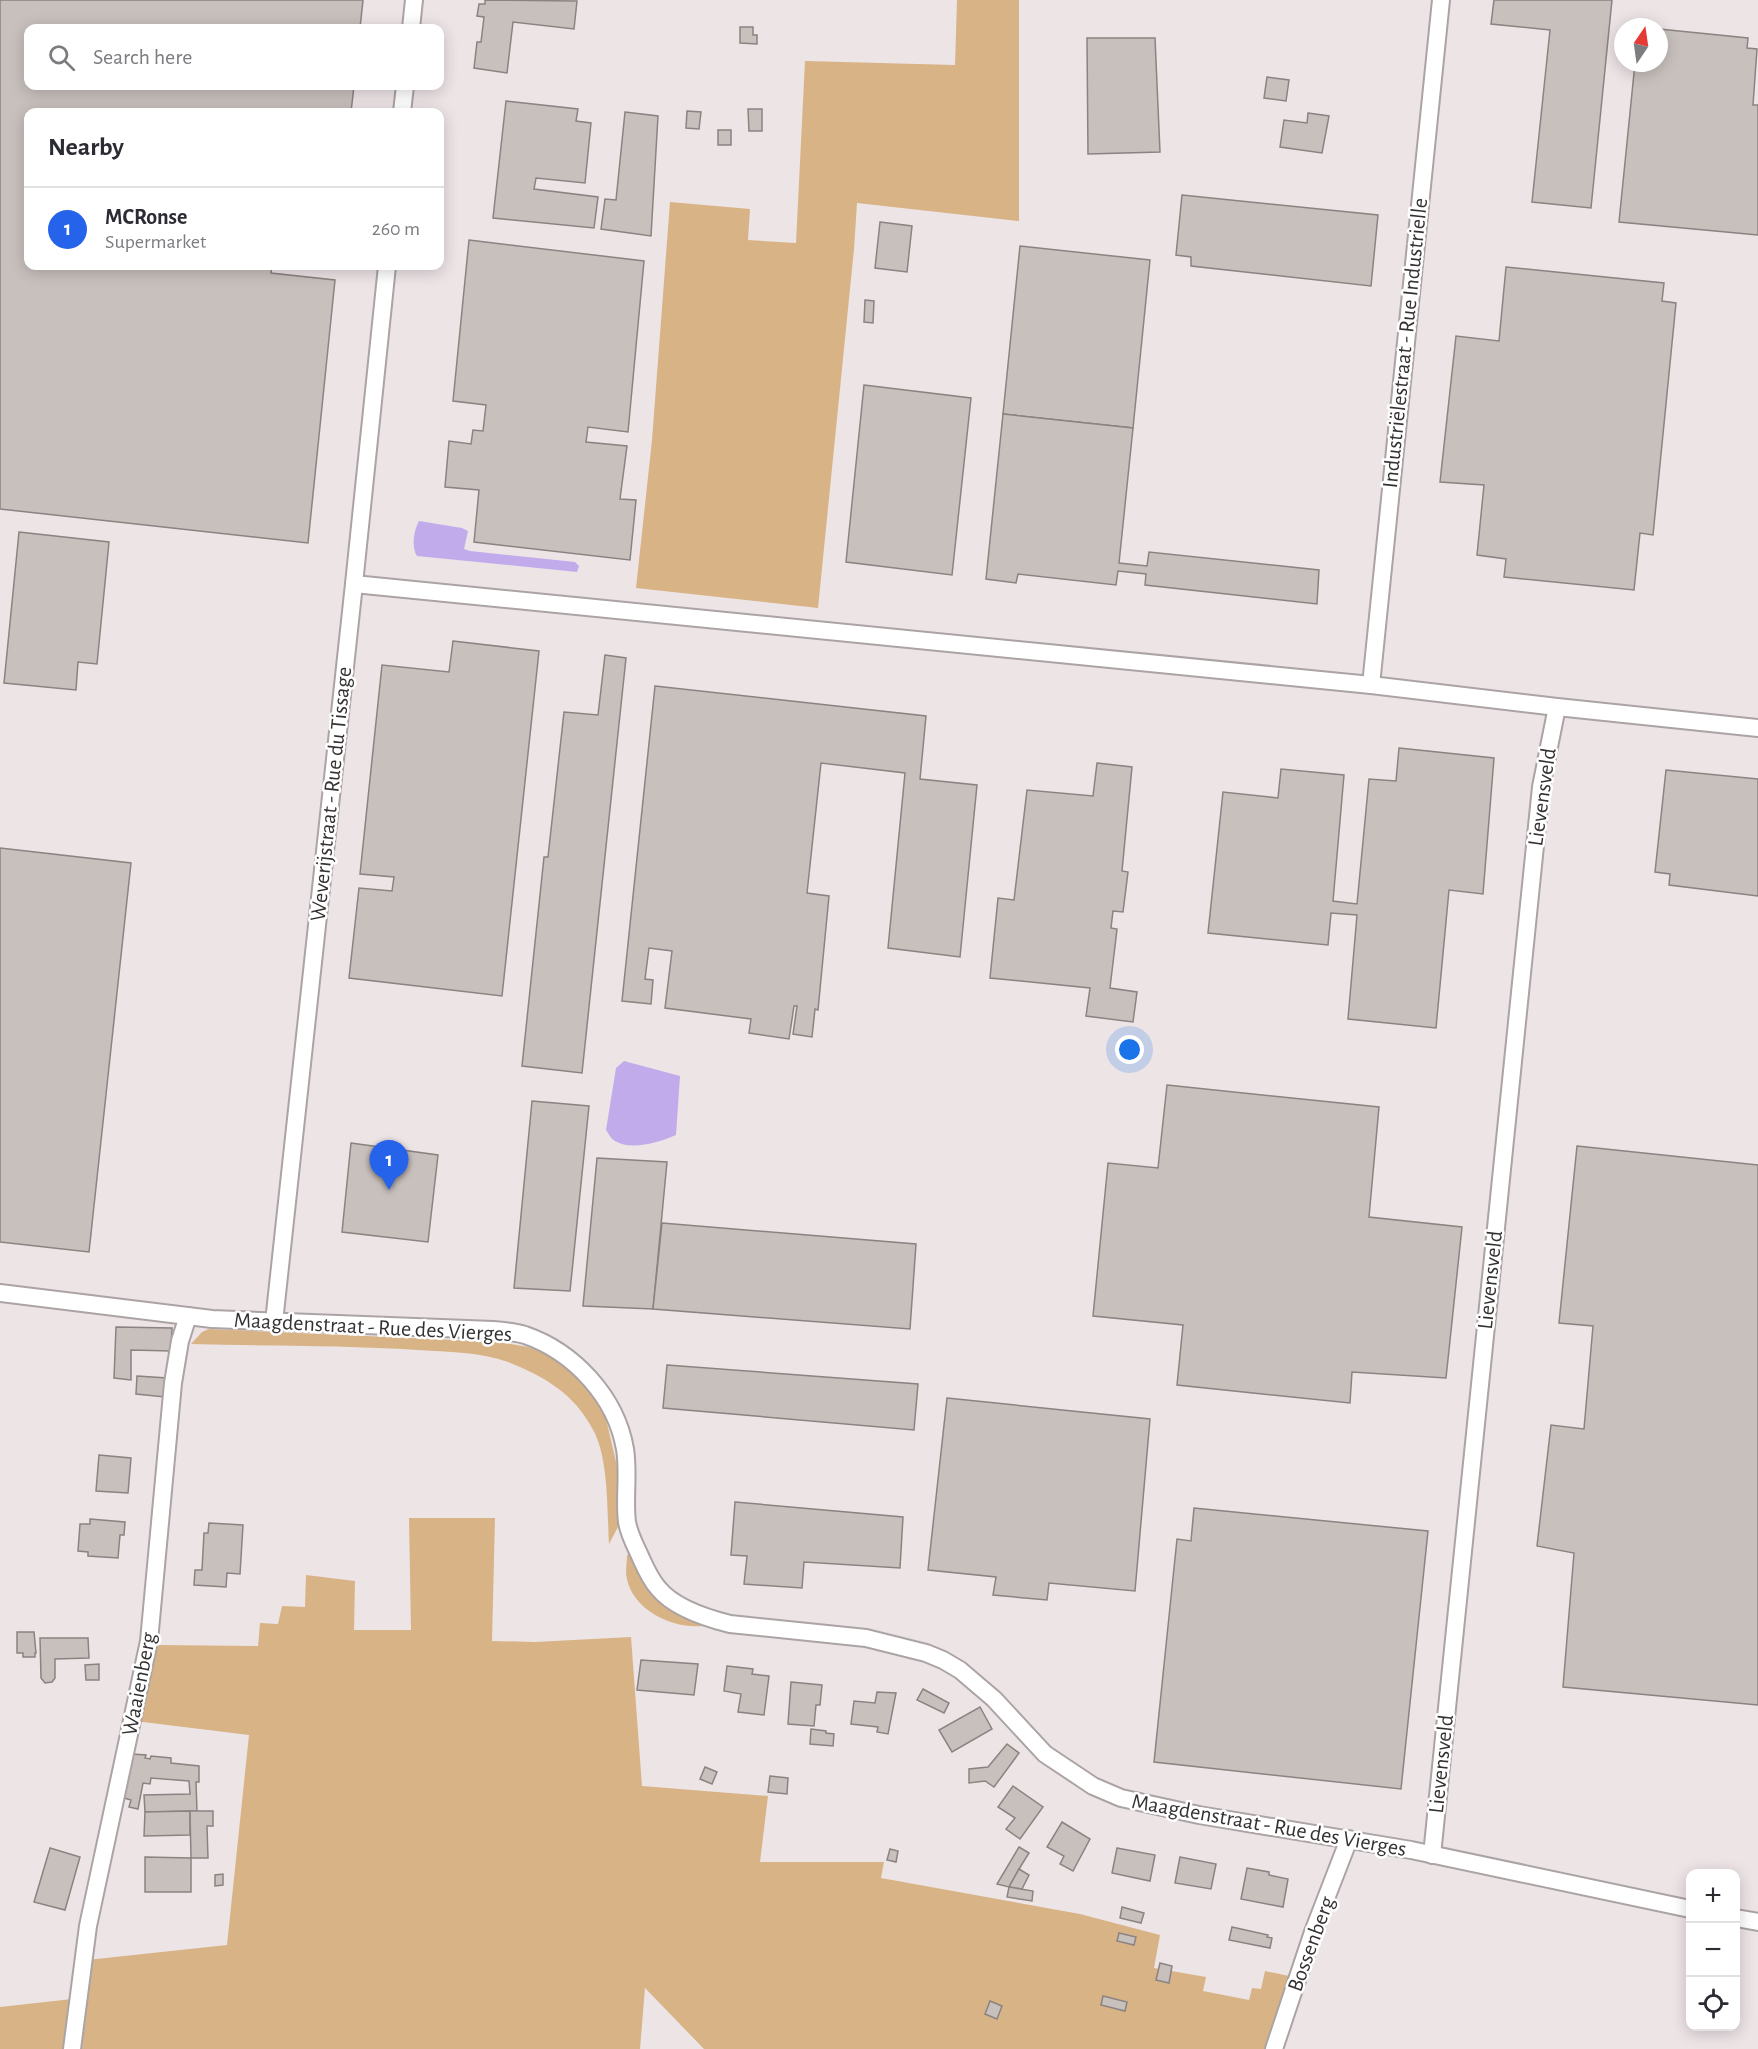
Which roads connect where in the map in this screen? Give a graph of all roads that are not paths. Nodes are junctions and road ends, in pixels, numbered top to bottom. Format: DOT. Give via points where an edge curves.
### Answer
graph roads {
  1 [pos="414,0"];
  2 [pos="1441,0"];
  3 [pos="411,24"];
  4 [pos="405,90"];
  5 [pos="402,108"];
  6 [pos="387,270"];
  7 [pos="354,584"];
  8 [pos="1371,685"];
  9 [pos="1557,707"];
  10 [pos="1758,728"];
  11 [pos="0,1293"];
  12 [pos="188,1316"];
  13 [pos="274,1322"];
  14 [pos="1349,1839"];
  15 [pos="1432,1854"];
  16 [pos="1686,1908"];
  17 [pos="1740,1919"];
  18 [pos="1758,1922"];
  19 [pos="72,2049"];
  20 [pos="1274,2049"];
  1 -- 3 [label="street"];
  2 -- 8 [label="street, Industriëlestraat - Rue Industrielle"];
  4 -- 5 [label="street"];
  6 -- 7 [label="street, Weverijstraat - Rue du Tissage"];
  7 -- 8 [label="street"];
  7 -- 13 [label="street, Weverijstraat - Rue du Tissage"];
  8 -- 9 [label="street"];
  9 -- 10 [label="street"];
  9 -- 15 [label="street, Lievensveld" via="1539,799"];
  11 -- 12 [label="street, Maagdenstraat - Rue des Vierges"];
  12 -- 13 [label="street, Maagdenstraat - Rue des Vierges"];
  12 -- 19 [label="street, Waaienberg" via="172,1383 149,1641 88,1926"];
  13 -- 14 [label="street, Maagdenstraat - Rue des Vierges" via="493,1330 538,1341 567,1357 605,1399 625,1448 629,1530 644,1565 667,1597 730,1624 866,1638 943,1660 994,1698 1045,1754 1114,1796 1200,1815"];
  14 -- 15 [label="street, Maagdenstraat - Rue des Vierges"];
  14 -- 20 [label="street, Bossenberg"];
  15 -- 16 [label="street, Maagdenstraat - Rue des Vierges"];
  17 -- 18 [label="street"];
}
